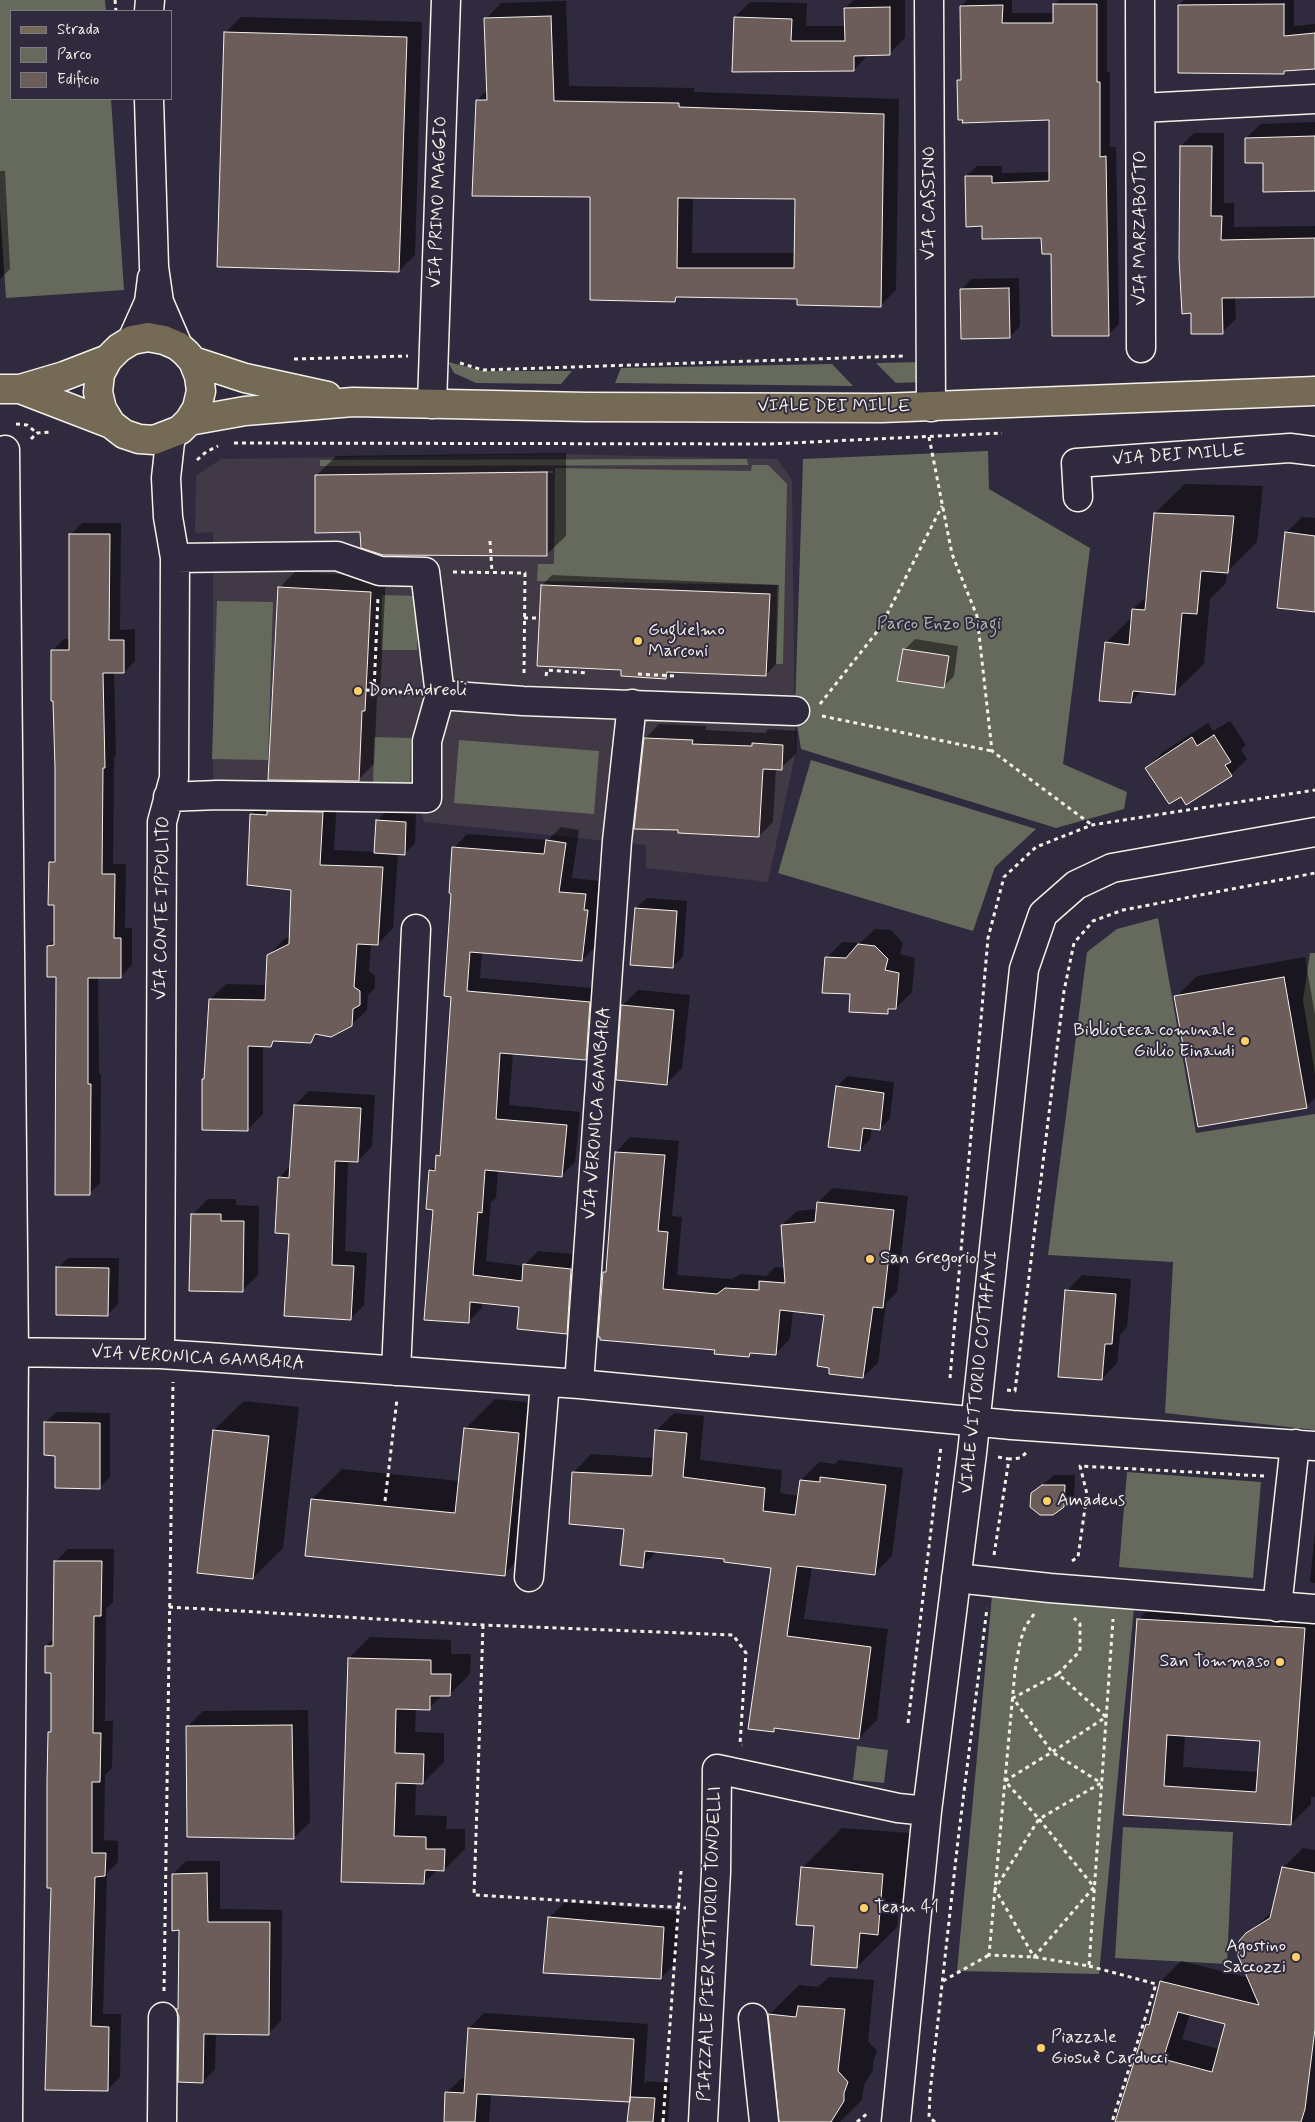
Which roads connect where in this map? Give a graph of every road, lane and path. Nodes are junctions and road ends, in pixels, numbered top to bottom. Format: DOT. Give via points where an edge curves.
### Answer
graph roads {
  1 [pos="446,0"];
  2 [pos="929,0"];
  3 [pos="1140,0"];
  4 [pos="1315,99"];
  5 [pos="149,100"];
  6 [pos="1141,108"];
  7 [pos="154,267"];
  8 [pos="132,340"];
  9 [pos="1141,348"];
  10 [pos="185,353"];
  11 [pos="434,355"];
  12 [pos="930,355"];
  13 [pos="108,359"];
  14 [pos="288,359"];
  15 [pos="10,389"];
  16 [pos="1315,391"];
  17 [pos="353,402"];
  18 [pos="432,404"];
  19 [pos="930,407"];
  20 [pos="112,424"];
  21 [pos="181,428"];
  22 [pos="60,432"];
  23 [pos="1008,433"];
  24 [pos="929,437"];
  25 [pos="230,443"];
  26 [pos="222,444"];
  27 [pos="5,450"];
  28 [pos="1315,451"];
  29 [pos="192,464"];
  30 [pos="1078,497"];
  31 [pos="942,505"];
  32 [pos="490,541"];
  33 [pos="175,558"];
  34 [pos="425,572"];
  35 [pos="492,572"];
  36 [pos="378,614"];
  37 [pos="524,618"];
  38 [pos="539,618"];
  39 [pos="638,674"];
  40 [pos="674,676"];
  41 [pos="366,690"];
  42 [pos="374,691"];
  43 [pos="408,693"];
  44 [pos="440,695"];
  45 [pos="523,701"];
  46 [pos="632,704"];
  47 [pos="804,713"];
  48 [pos="992,751"];
  49 [pos="168,797"];
  50 [pos="1092,825"];
  51 [pos="1315,832"];
  52 [pos="1315,874"];
  53 [pos="416,929"];
  54 [pos="7,1352"];
  55 [pos="160,1354"];
  56 [pos="396,1371"];
  57 [pos="173,1378"];
  58 [pos="546,1382"];
  59 [pos="578,1384"];
  60 [pos="979,1385"];
  61 [pos="397,1398"];
  62 [pos="975,1421"];
  63 [pos="941,1440"];
  64 [pos="1305,1445"];
  65 [pos="1027,1453"];
  66 [pos="1264,1486"];
  67 [pos="385,1501"];
  68 [pos="529,1577"];
  69 [pos="956,1578"];
  70 [pos="990,1581"];
  71 [pos="1050,1588"];
  72 [pos="1115,1594"];
  73 [pos="1278,1606"];
  74 [pos="169,1607"];
  75 [pos="1315,1609"];
  76 [pos="482,1625"];
  77 [pos="1058,1674"];
  78 [pos="1013,1698"];
  79 [pos="1106,1717"];
  80 [pos="908,1726"];
  81 [pos="749,1747"];
  82 [pos="1052,1752"];
  83 [pos="1006,1781"];
  84 [pos="1101,1783"];
  85 [pos="927,1811"];
  86 [pos="1039,1819"];
  87 [pos="681,1871"];
  88 [pos="1094,1887"];
  89 [pos="995,1889"];
  90 [pos="679,1907"];
  91 [pos="714,1910"];
  92 [pos="989,1955"];
  93 [pos="1034,1957"];
  94 [pos="1089,1966"];
  95 [pos="943,1981"];
  96 [pos="163,2017"];
  97 [pos="752,2018"];
  98 [pos="8,2122"];
  99 [pos="162,2122"];
  100 [pos="664,2122"];
  101 [pos="703,2122"];
  102 [pos="764,2122"];
  103 [pos="896,2122"];
  104 [pos="935,2122"];
  105 [pos="1112,2122"];
  1 -- 11 [label="street, VIA PRIMO MAGGIO"];
  2 -- 12 [label="street, VIA CASSINO"];
  3 -- 6 [label="street, VIA MARZABOTTO"];
  4 -- 6 [label="street"];
  5 -- 7 [label="street"];
  6 -- 9 [label="street, VIA MARZABOTTO"];
  7 -- 8 [label="street" via="149,302"];
  7 -- 10 [label="street" via="159,302"];
  8 -- 10 [label="main road, VIALE DEI MILLE" via="148,337 164,340"];
  8 -- 13 [label="main road, VIALE DEI MILLE"];
  10 -- 17 [label="main road, VIALE DEI MILLE" via="245,378"];
  10 -- 21 [label="main road" via="199,376 201,391 197,408"];
  11 -- 12 [label="path" via="484,370"];
  11 -- 14 [label="path"];
  11 -- 18 [label="street, VIA PRIMO MAGGIO"];
  12 -- 19 [label="street, VIA CASSINO"];
  13 -- 15 [label="main road, VIALE DEI MILLE" via="64,376"];
  13 -- 20 [label="main road, VIALE DEI MILLE" via="100,374 98,392 102,409"];
  15 -- 20 [label="main road, VIALE DEI MILLE"];
  16 -- 19 [label="main road, VIALE DEI MILLE"];
  17 -- 18 [label="main road, VIALE DEI MILLE"];
  17 -- 21 [label="main road, VIALE DEI MILLE" via="244,411"];
  18 -- 19 [label="main road, VIALE DEI MILLE" via="680,408"];
  20 -- 21 [label="main road, VIALE DEI MILLE" via="124,434 154,440"];
  21 -- 33 [label="street, VIA CONTE IPPOLITO" via="170,442 166,478"];
  22 -- 27 [label="path" via="37,433 27,442"];
  23 -- 24 [label="path"];
  24 -- 25 [label="path" via="769,444"];
  24 -- 31 [label="path"];
  26 -- 29 [label="path"];
  27 -- 54 [label="street"];
  28 -- 30 [label="street, VIA DEI MILLE" via="1290,448 1076,463"];
  31 -- 47 [label="path" via="880,628"];
  31 -- 48 [label="path" via="952,554 977,616"];
  32 -- 35 [label="path"];
  33 -- 34 [label="street" via="337,556 380,571"];
  33 -- 49 [label="street, VIA CONTE IPPOLITO" via="174,778"];
  34 -- 35 [label="path"];
  34 -- 44 [label="street"];
  35 -- 37 [label="path" via="525,573"];
  36 -- 42 [label="path"];
  37 -- 38 [label="path"];
  37 -- 45 [label="path"];
  39 -- 40 [label="path"];
  41 -- 42 [label="path"];
  42 -- 43 [label="path"];
  44 -- 45 [label="street"];
  44 -- 49 [label="street" via="427,741 427,798"];
  45 -- 46 [label="street"];
  46 -- 47 [label="street"];
  46 -- 59 [label="street, VIA VERONICA GAMBARA" via="617,841"];
  47 -- 48 [label="path"];
  48 -- 50 [label="path"];
  49 -- 55 [label="street, VIA CONTE IPPOLITO" via="162,822"];
  51 -- 60 [label="street, VIALE VITTORIO COTTAFAVI" via="1112,868 1076,885 1043,914 1024,969"];
  52 -- 60 [label="path" via="1124,910 1093,921 1074,943 1064,991 1014,1391"];
  53 -- 56 [label="street"];
  54 -- 55 [label="street, VIA VERONICA GAMBARA"];
  54 -- 98 [label="street"];
  55 -- 56 [label="street, VIA VERONICA GAMBARA"];
  56 -- 58 [label="street, VIA VERONICA GAMBARA"];
  57 -- 74 [label="path"];
  58 -- 59 [label="street, VIA VERONICA GAMBARA"];
  58 -- 68 [label="street"];
  59 -- 62 [label="street, VIA VERONICA GAMBARA"];
  60 -- 62 [label="street, VIALE VITTORIO COTTAFAVI"];
  61 -- 67 [label="path"];
  62 -- 64 [label="street, VIA VERONICA GAMBARA"];
  62 -- 69 [label="street, VIALE VITTORIO COTTAFAVI"];
  63 -- 80 [label="path"];
  64 -- 73 [label="street"];
  65 -- 70 [label="path" via="1020,1458 1009,1459"];
  66 -- 71 [label="path" via="1264,1476 1080,1466 1087,1494 1078,1557 1059,1572"];
  69 -- 70 [label="street"];
  69 -- 85 [label="street, VIALE VITTORIO COTTAFAVI"];
  70 -- 71 [label="street"];
  70 -- 95 [label="path"];
  71 -- 72 [label="street"];
  71 -- 77 [label="path" via="1080,1624 1080,1651"];
  71 -- 78 [label="path" via="1025,1627 1015,1671"];
  72 -- 73 [label="street"];
  72 -- 79 [label="path"];
  73 -- 75 [label="street"];
  74 -- 76 [label="path"];
  74 -- 96 [label="path"];
  76 -- 81 [label="path" via="733,1635 746,1653 740,1744"];
  76 -- 90 [label="path" via="474,1895"];
  77 -- 78 [label="path"];
  77 -- 79 [label="path"];
  78 -- 82 [label="path"];
  78 -- 83 [label="path"];
  79 -- 82 [label="path"];
  79 -- 84 [label="path"];
  82 -- 83 [label="path"];
  82 -- 84 [label="path"];
  83 -- 86 [label="path"];
  83 -- 89 [label="path"];
  84 -- 86 [label="path"];
  84 -- 88 [label="path"];
  85 -- 91 [label="street, PIAZZALE PIER VITTORIO TONDELLI" via="898,1808 717,1769"];
  85 -- 103 [label="street, VIALE VITTORIO COTTAFAVI"];
  86 -- 88 [label="path"];
  86 -- 89 [label="path"];
  87 -- 90 [label="path"];
  88 -- 93 [label="path"];
  88 -- 94 [label="path"];
  89 -- 92 [label="path"];
  89 -- 93 [label="path"];
  90 -- 91 [label="path"];
  90 -- 100 [label="path"];
  91 -- 101 [label="street, PIAZZALE PIER VITTORIO TONDELLI"];
  92 -- 93 [label="path"];
  92 -- 95 [label="path"];
  93 -- 94 [label="path"];
  94 -- 105 [label="path" via="1156,1984"];
  95 -- 104 [label="path" via="930,2093 930,2117"];
  96 -- 99 [label="street"];
  97 -- 102 [label="street"];
}
